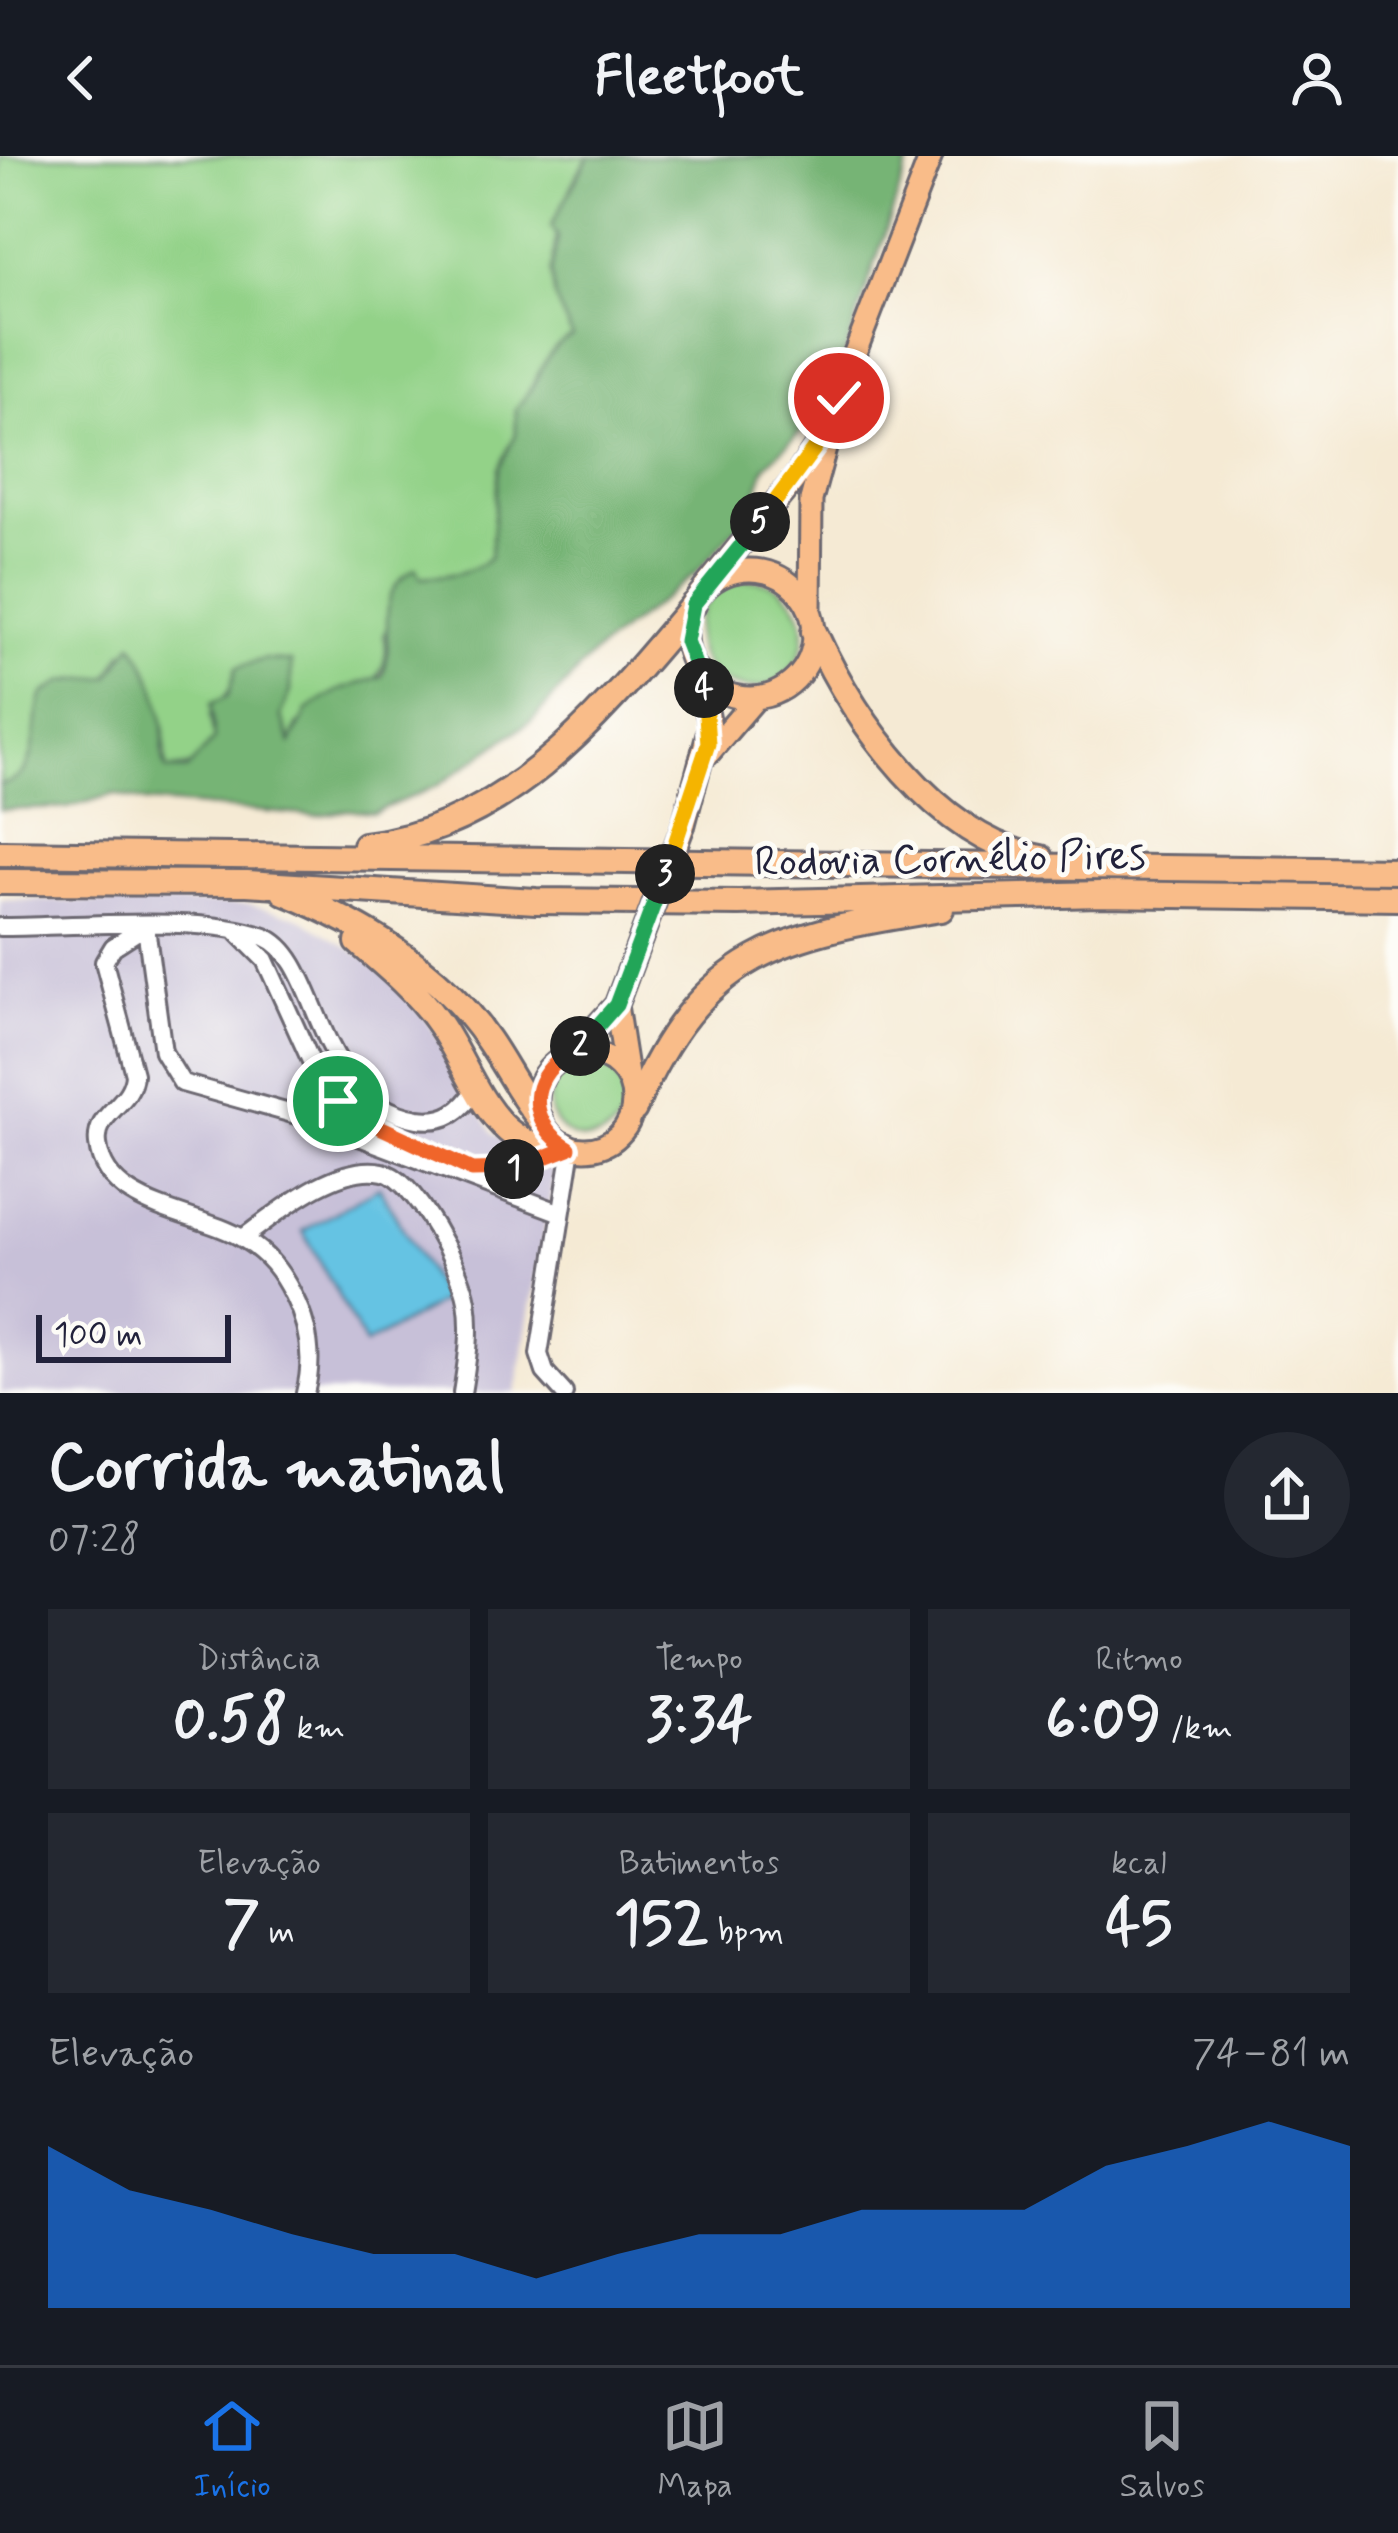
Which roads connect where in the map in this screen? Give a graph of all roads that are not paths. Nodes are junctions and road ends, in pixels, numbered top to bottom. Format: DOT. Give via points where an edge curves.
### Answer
graph roads {
  1 [pos="931,156"];
  2 [pos="839,398"];
  3 [pos="698,598"];
  4 [pos="812,622"];
  5 [pos="700,675"];
  6 [pos="756,698"];
  7 [pos="704,760"];
  8 [pos="0,853"];
  9 [pos="1114,867"];
  10 [pos="250,870"];
  11 [pos="1398,871"];
  12 [pos="0,882"];
  13 [pos="1031,895"];
  14 [pos="1398,898"];
  15 [pos="310,903"];
  16 [pos="0,927"];
  17 [pos="145,927"];
  18 [pos="235,930"];
  19 [pos="616,1005"];
  20 [pos="570,1055"];
  21 [pos="344,1070"];
  22 [pos="134,1074"];
  23 [pos="173,1074"];
  24 [pos="627,1076"];
  25 [pos="324,1082"];
  26 [pos="477,1088"];
  27 [pos="634,1109"];
  28 [pos="540,1119"];
  29 [pos="569,1147"];
  30 [pos="388,1148"];
  31 [pos="381,1172"];
  32 [pos="471,1174"];
  33 [pos="560,1213"];
  34 [pos="243,1238"];
  35 [pos="305,1393"];
  36 [pos="462,1393"];
  37 [pos="564,1393"];
  1 -- 2 [label="main road"];
  2 -- 3 [label="main road" via="794,480"];
  2 -- 4 [label="main road" via="811,500"];
  3 -- 4 [label="main road" via="720,577 763,571 783,579"];
  3 -- 5 [label="main road" via="686,641"];
  3 -- 10 [label="highway" via="550,762 502,797 428,831"];
  4 -- 6 [label="main road" via="804,669"];
  4 -- 9 [label="highway" via="840,686 937,804 1006,847"];
  5 -- 6 [label="main road" via="735,697"];
  5 -- 7 [label="main road" via="709,708"];
  6 -- 7 [label="main road"];
  7 -- 19 [label="main road, bridge"];
  8 -- 10 [label="highway, Rodovia Cornélio Pires"];
  9 -- 10 [label="highway, Rodovia Cornélio Pires"];
  9 -- 11 [label="highway, Rodovia Cornélio Pires"];
  10 -- 12 [label="highway, Rodovia Cornélio Pires"];
  10 -- 13 [label="highway, Rodovia Cornélio Pires" via="536,901"];
  10 -- 15 [label="highway"];
  13 -- 14 [label="highway, Rodovia Cornélio Pires"];
  13 -- 27 [label="highway" via="839,926 738,966 681,1020"];
  15 -- 26 [label="highway" via="418,998"];
  15 -- 28 [label="highway" via="420,967 460,1004"];
  16 -- 17 [label="street"];
  17 -- 18 [label="street"];
  17 -- 22 [label="street" via="113,947 104,969"];
  17 -- 23 [label="street" via="159,1034"];
  18 -- 21 [label="street" via="284,952"];
  18 -- 25 [label="street" via="265,960"];
  19 -- 20 [label="main road"];
  19 -- 24 [label="main road"];
  20 -- 24 [label="main road" via="602,1055"];
  20 -- 28 [label="main road" via="538,1088"];
  21 -- 25 [label="street"];
  21 -- 26 [label="street" via="384,1107 420,1119 453,1116"];
  22 -- 23 [label="street"];
  22 -- 34 [label="street" via="131,1093 100,1124 106,1169 140,1199"];
  23 -- 30 [label="street" via="195,1090"];
  24 -- 27 [label="main road"];
  25 -- 32 [label="street" via="354,1115"];
  26 -- 29 [label="highway" via="512,1136"];
  27 -- 29 [label="main road" via="603,1147"];
  28 -- 29 [label="main road"];
  29 -- 32 [label="street" via="526,1166"];
  29 -- 33 [label="street"];
  30 -- 31 [label="street"];
  30 -- 32 [label="street"];
  31 -- 34 [label="street" via="315,1190"];
  31 -- 36 [label="street" via="411,1193 466,1295"];
  32 -- 33 [label="street"];
  33 -- 37 [label="street" via="539,1354"];
  34 -- 35 [label="street" via="281,1271 301,1310 311,1368"];
}
